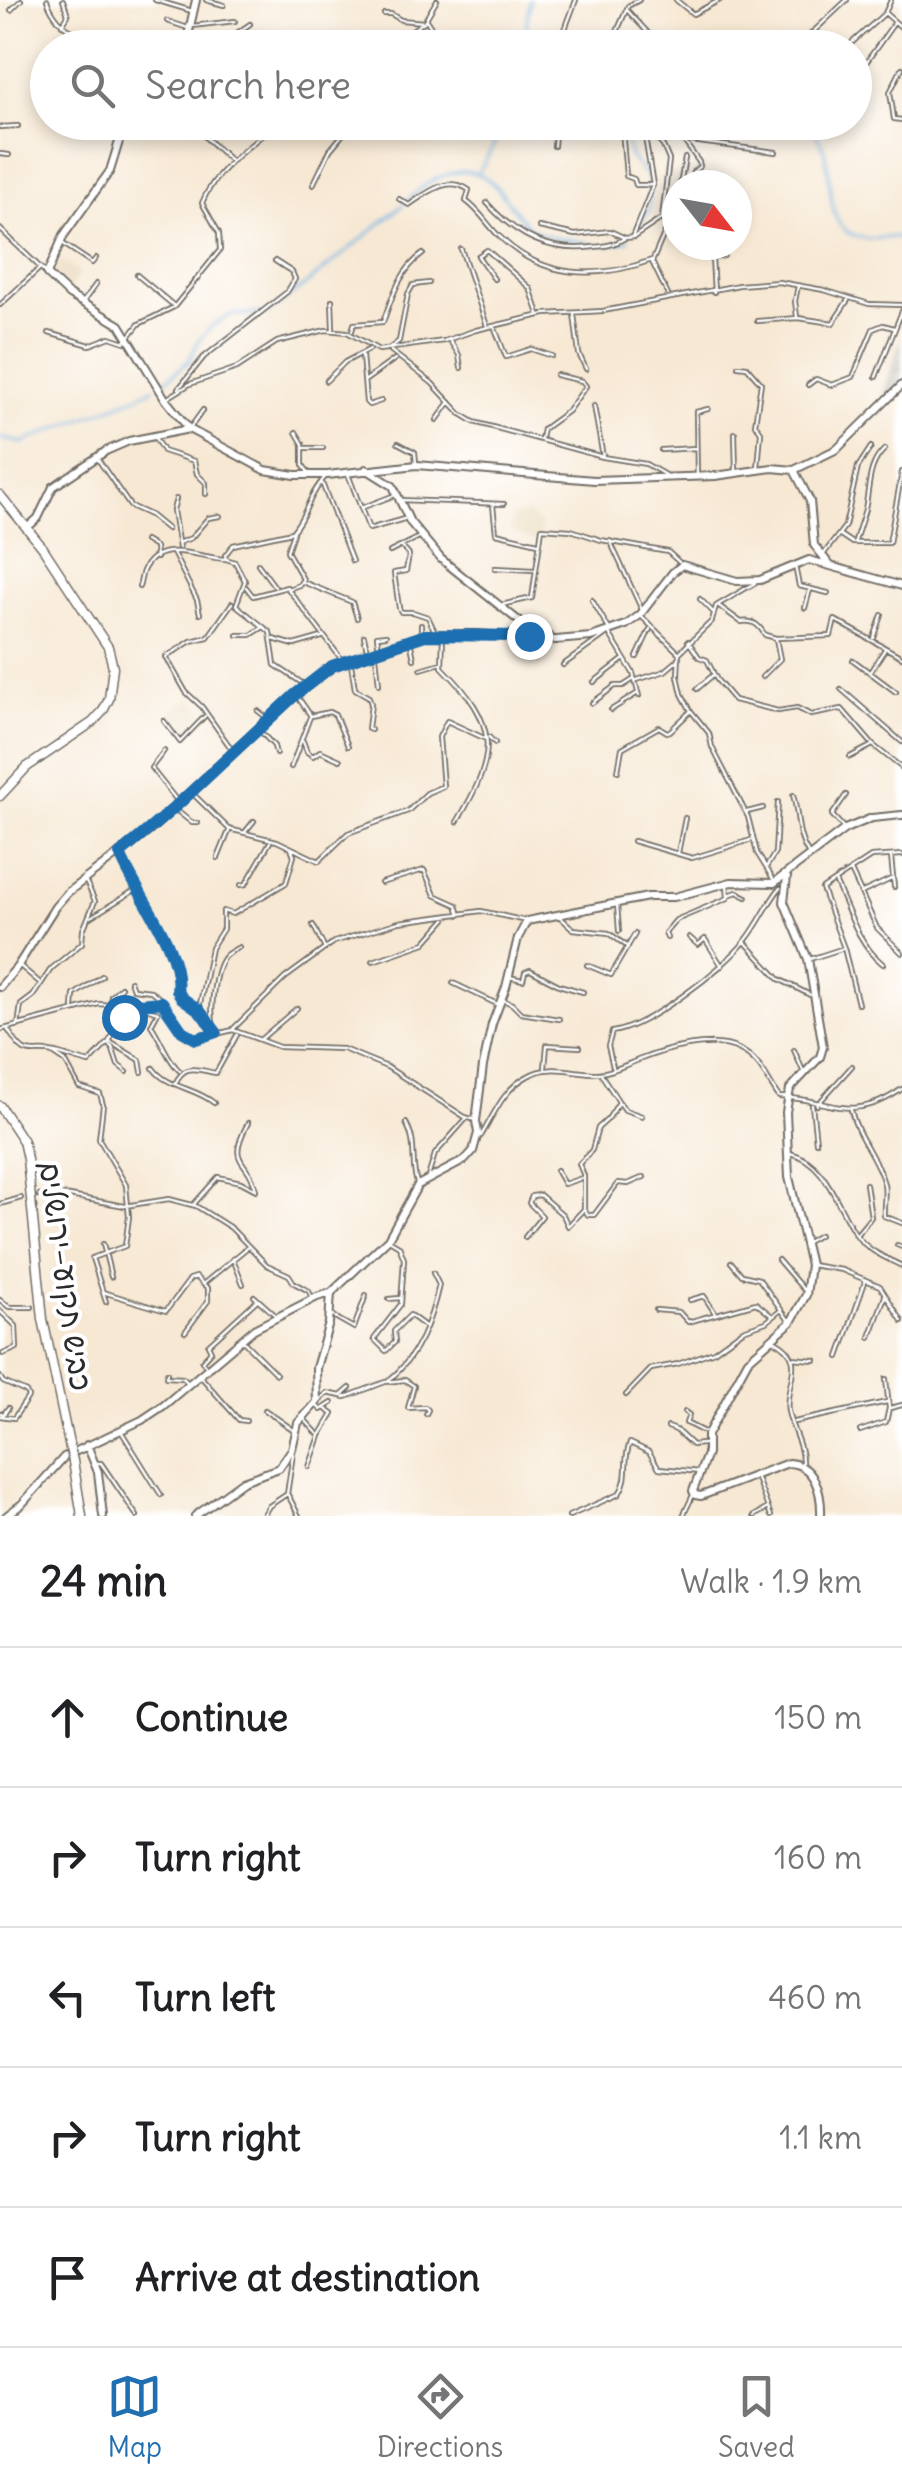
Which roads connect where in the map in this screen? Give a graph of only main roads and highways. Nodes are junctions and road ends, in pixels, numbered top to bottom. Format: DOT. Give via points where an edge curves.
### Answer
graph roads {
  1 [pos="0,495"];
  2 [pos="1,795"];
  3 [pos="0,1106"];
  4 [pos="84,1516"];
  1 -- 2 [label="main road" via="108,648 113,667 103,711 27,767"];
  3 -- 4 [label="main road, כביש תקוע–ירושלים, bridge" via="27,1159 43,1319"];
}
